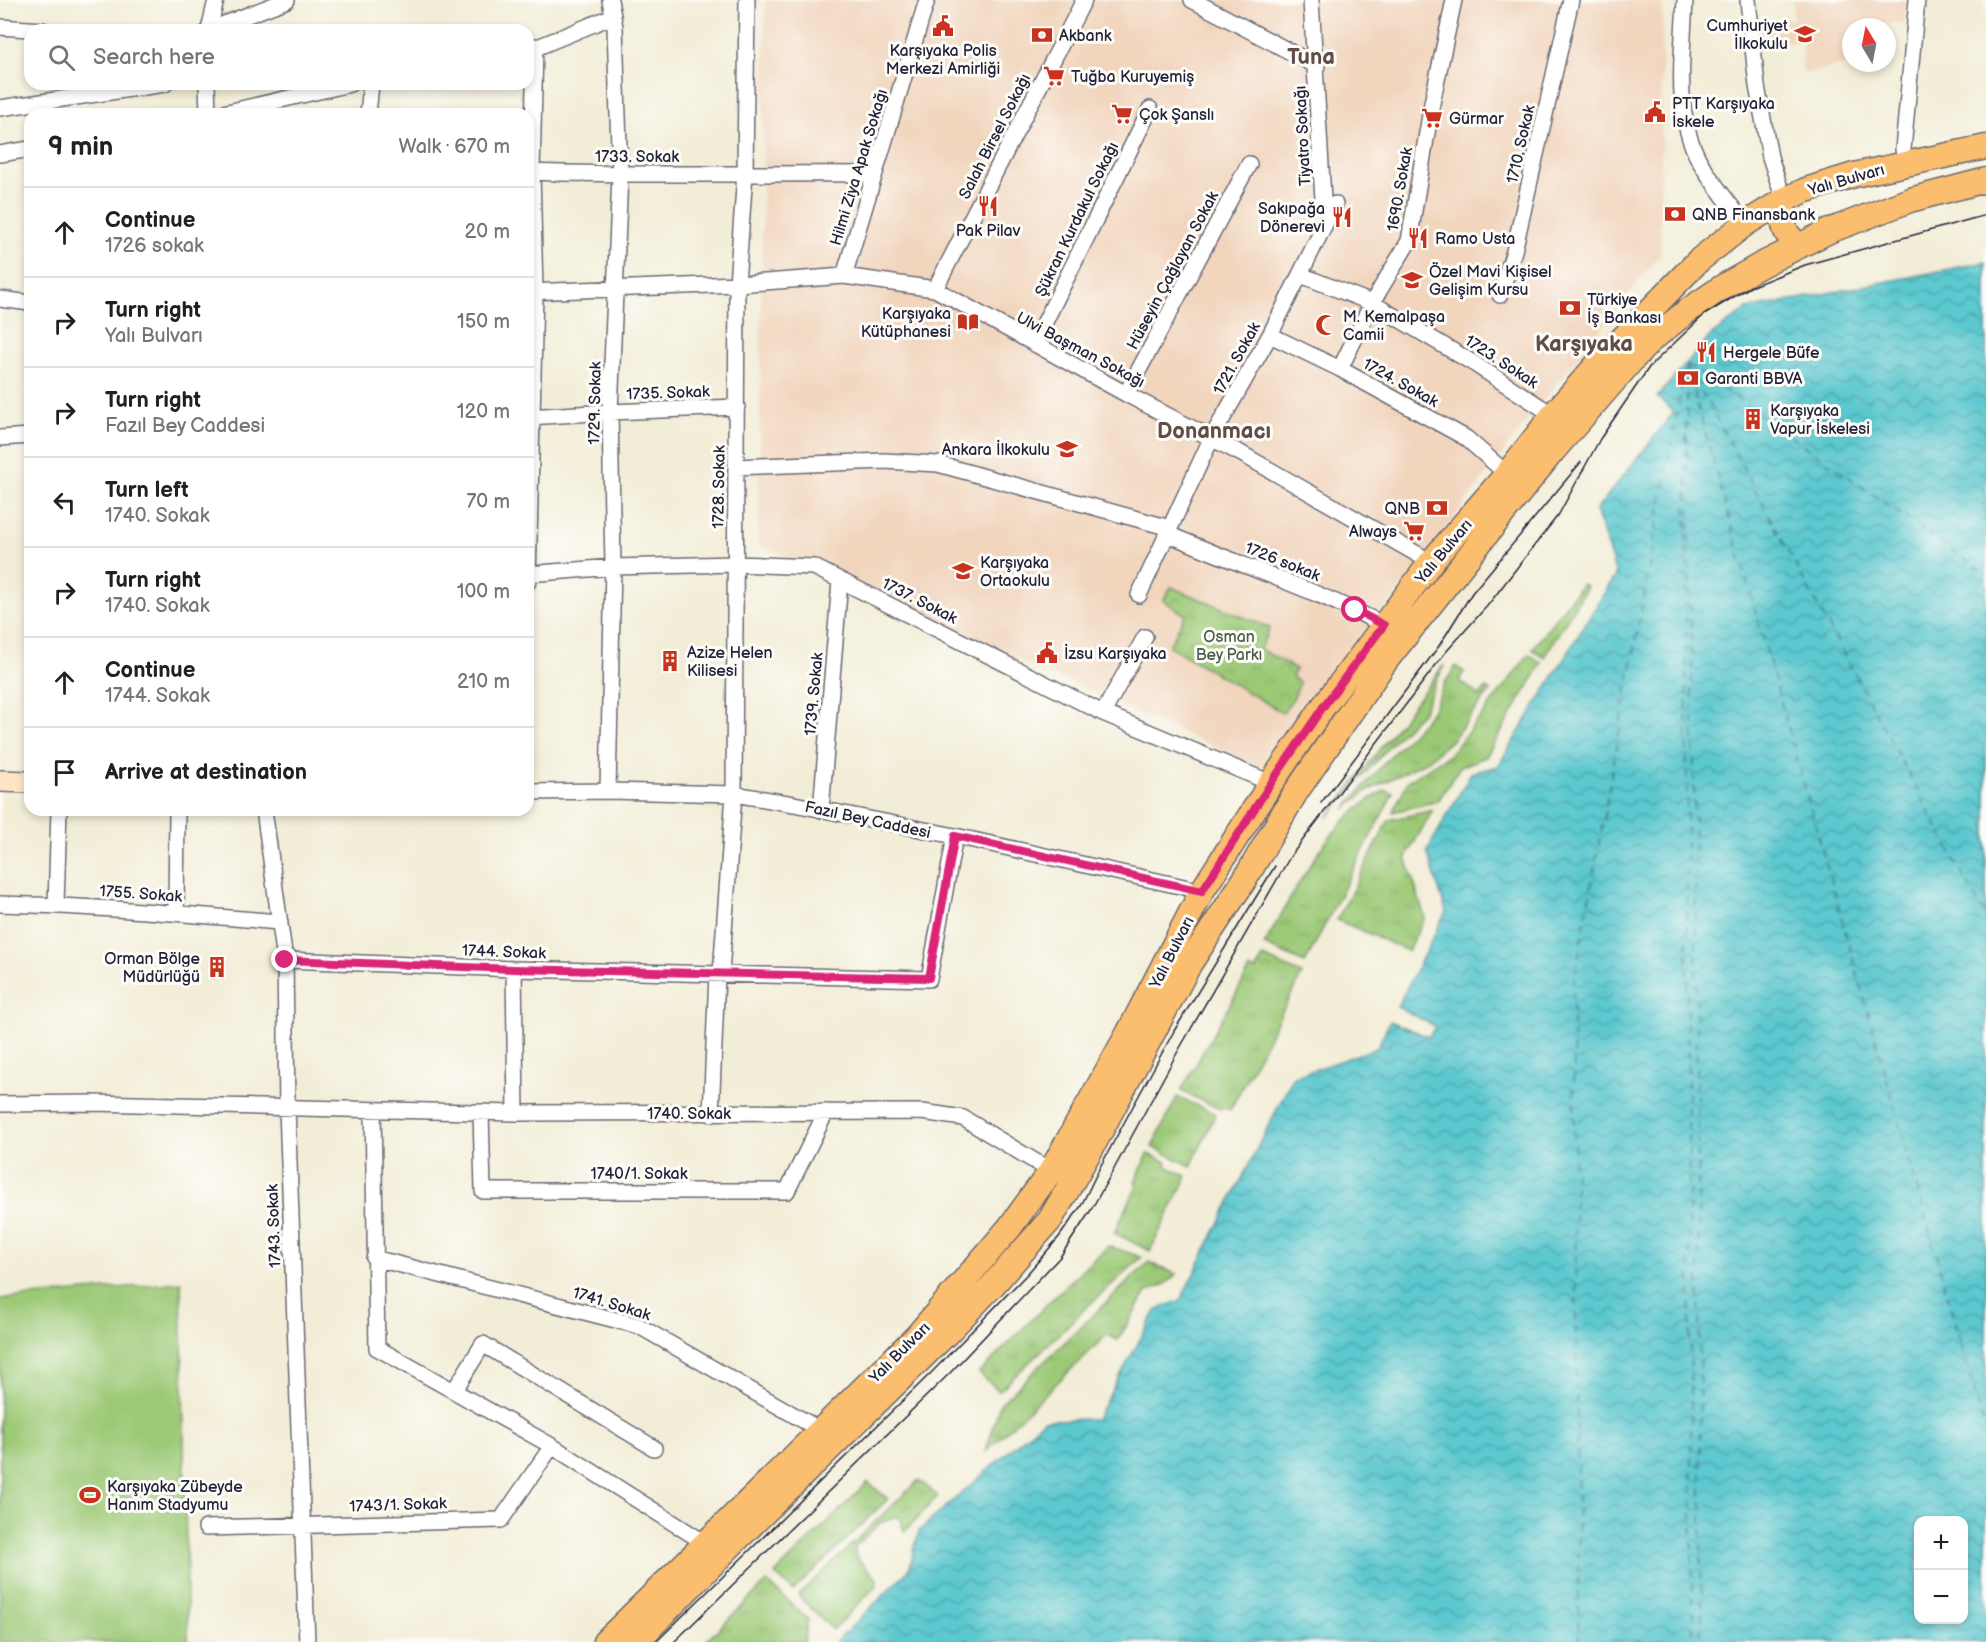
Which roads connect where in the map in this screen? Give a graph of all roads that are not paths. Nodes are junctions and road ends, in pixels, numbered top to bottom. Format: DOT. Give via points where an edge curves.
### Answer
graph roads {
  1 [pos="216,0"];
  2 [pos="287,0"];
  3 [pos="610,0"];
  4 [pos="747,0"];
  5 [pos="927,0"];
  6 [pos="1084,0"];
  7 [pos="1192,0"];
  8 [pos="1311,0"];
  9 [pos="1454,0"];
  10 [pos="1571,0"];
  11 [pos="1685,0"];
  12 [pos="1748,0"];
  13 [pos="1917,0"];
  14 [pos="613,16"];
  15 [pos="210,24"];
  16 [pos="225,24"];
  17 [pos="0,27"];
  18 [pos="24,29"];
  19 [pos="534,47"];
  20 [pos="1317,66"];
  21 [pos="124,90"];
  22 [pos="207,90"];
  23 [pos="324,90"];
  24 [pos="370,90"];
  25 [pos="531,90"];
  26 [pos="0,108"];
  27 [pos="208,108"];
  28 [pos="245,108"];
  29 [pos="369,108"];
  30 [pos="531,108"];
  31 [pos="1150,109"];
  32 [pos="1986,147"];
  33 [pos="24,150"];
  34 [pos="0,154"];
  35 [pos="1905,163"];
  36 [pos="1249,164"];
  37 [pos="534,172"];
  38 [pos="745,173"];
  39 [pos="874,174"];
  40 [pos="620,175"];
  41 [pos="1986,180"];
  42 [pos="1784,200"];
  43 [pos="1329,201"];
  44 [pos="1745,224"];
  45 [pos="1805,243"];
  46 [pos="1301,275"];
  47 [pos="844,276"];
  48 [pos="737,284"];
  49 [pos="615,289"];
  50 [pos="935,289"];
  51 [pos="534,292"];
  52 [pos="1500,295"];
  53 [pos="0,299"];
  54 [pos="24,302"];
  55 [pos="1372,303"];
  56 [pos="1270,335"];
  57 [pos="1034,344"];
  58 [pos="1340,369"];
  59 [pos="1126,393"];
  60 [pos="736,407"];
  61 [pos="610,412"];
  62 [pos="1552,415"];
  63 [pos="534,417"];
  64 [pos="24,436"];
  65 [pos="1212,437"];
  66 [pos="0,438"];
  67 [pos="736,467"];
  68 [pos="1507,474"];
  69 [pos="1169,531"];
  70 [pos="1431,562"];
  71 [pos="735,564"];
  72 [pos="613,567"];
  73 [pos="534,574"];
  74 [pos="840,581"];
  75 [pos="1139,595"];
  76 [pos="1384,625"];
  77 [pos="1145,637"];
  78 [pos="1103,713"];
  79 [pos="0,781"];
  80 [pos="24,782"];
  81 [pos="1271,783"];
  82 [pos="608,791"];
  83 [pos="534,792"];
  84 [pos="734,794"];
  85 [pos="822,810"];
  86 [pos="59,816"];
  87 [pos="177,816"];
  88 [pos="265,816"];
  89 [pos="955,836"];
  90 [pos="1202,891"];
  91 [pos="0,904"];
  92 [pos="56,905"];
  93 [pos="176,913"];
  94 [pos="280,922"];
  95 [pos="285,960"];
  96 [pos="514,969"];
  97 [pos="719,974"];
  98 [pos="0,1104"];
  99 [pos="287,1109"];
  100 [pos="373,1111"];
  101 [pos="481,1112"];
  102 [pos="826,1112"];
  103 [pos="516,1113"];
  104 [pos="711,1114"];
  105 [pos="1069,1136"];
  106 [pos="1091,1149"];
  107 [pos="1051,1171"];
  108 [pos="1073,1183"];
  109 [pos="1031,1198"];
  110 [pos="1050,1220"];
  111 [pos="374,1258"];
  112 [pos="454,1391"];
  113 [pos="820,1430"];
  114 [pos="552,1446"];
  115 [pos="654,1448"];
  116 [pos="302,1525"];
  117 [pos="206,1528"];
  118 [pos="705,1543"];
  119 [pos="307,1642"];
  120 [pos="605,1642"];
  121 [pos="636,1642"];
  1 -- 15 [label="street"];
  2 -- 16 [label="street"];
  3 -- 14 [label="street, 1729. Sokak"];
  4 -- 38 [label="street, 1728. Sokak"];
  5 -- 39 [label="street, Hilmi Ziya Apak Sokağı"];
  6 -- 50 [label="street, Salah Birsel Sokağı"];
  7 -- 20 [label="street"];
  8 -- 20 [label="street, Tiyatro Sokağı"];
  9 -- 55 [label="street, 1690. Sokak" via="1409,241"];
  10 -- 52 [label="street, 1710. Sokak" via="1514,251"];
  11 -- 44 [label="street" via="1681,80 1689,132 1698,158 1715,186"];
  12 -- 42 [label="street" via="1757,86 1770,157"];
  13 -- 35 [label="street" via="1903,148"];
  14 -- 19 [label="street"];
  14 -- 40 [label="street, 1729. Sokak"];
  17 -- 18 [label="street"];
  20 -- 43 [label="street, Tiyatro Sokağı"];
  21 -- 26 [label="street"];
  22 -- 27 [label="street"];
  23 -- 28 [label="street"];
  24 -- 29 [label="street"];
  25 -- 30 [label="street"];
  31 -- 57 [label="street, Şükran Kurdakul Sokağı"];
  32 -- 35 [label="main road, Yalı Bulvarı"];
  33 -- 34 [label="street"];
  35 -- 42 [label="main road, Yalı Bulvarı" via="1827,182"];
  36 -- 59 [label="street, Hüseyin Çağlayan Sokak"];
  37 -- 40 [label="street, 1733. Sokak"];
  38 -- 39 [label="street, 1733. Sokak"];
  38 -- 40 [label="street, 1733. Sokak"];
  38 -- 48 [label="street, 1728. Sokak"];
  39 -- 47 [label="street, Hilmi Ziya Apak Sokağı"];
  40 -- 49 [label="street, 1729. Sokak"];
  41 -- 45 [label="main road, Yalı Bulvarı" via="1910,200"];
  42 -- 44 [label="main road, Yalı Bulvarı"];
  42 -- 45 [label="main road" via="1784,230 1791,240"];
  43 -- 46 [label="street, 1721. Sokak"];
  44 -- 62 [label="main road, Yalı Bulvarı" via="1698,261"];
  45 -- 106 [label="main road, Yalı Bulvarı" via="1724,286 1650,341 1552,452 1387,659 1296,792 1190,963"];
  46 -- 55 [label="street, 1723. Sokak"];
  46 -- 56 [label="street, 1721. Sokak"];
  47 -- 48 [label="street"];
  47 -- 50 [label="street"];
  48 -- 49 [label="street"];
  48 -- 60 [label="street, 1728. Sokak"];
  49 -- 51 [label="street"];
  49 -- 61 [label="street, 1729. Sokak"];
  50 -- 57 [label="street, Ulvi Başman Sokağı"];
  53 -- 54 [label="street"];
  55 -- 58 [label="street, 1690. Sokak"];
  55 -- 62 [label="street, 1723. Sokak"];
  56 -- 58 [label="street, 1724. Sokak"];
  56 -- 65 [label="street, 1721. Sokak"];
  57 -- 59 [label="street, Ulvi Başman Sokağı"];
  58 -- 68 [label="street, 1724. Sokak" via="1466,438"];
  59 -- 65 [label="street, Ulvi Başman Sokağı"];
  60 -- 61 [label="street, 1735. Sokak"];
  60 -- 67 [label="street, 1728. Sokak"];
  61 -- 63 [label="street, 1735. Sokak"];
  61 -- 72 [label="street, 1729. Sokak"];
  62 -- 68 [label="main road, Yalı Bulvarı"];
  64 -- 66 [label="street"];
  65 -- 69 [label="street, 1721. Sokak"];
  65 -- 70 [label="street, Ulvi Başman Sokağı"];
  67 -- 69 [label="street, 1726 sokak" via="884,461 938,464"];
  67 -- 71 [label="street, 1728. Sokak"];
  68 -- 70 [label="main road, Yalı Bulvarı"];
  69 -- 75 [label="street, 1721. Sokak"];
  69 -- 76 [label="street, 1726 sokak"];
  70 -- 76 [label="main road, Yalı Bulvarı"];
  71 -- 72 [label="street, 1737. Sokak"];
  71 -- 74 [label="street, 1737. Sokak" via="814,567"];
  71 -- 84 [label="street, 1728. Sokak"];
  72 -- 73 [label="street, 1737. Sokak"];
  72 -- 82 [label="street, 1729. Sokak"];
  74 -- 78 [label="street, 1737. Sokak"];
  74 -- 85 [label="street, 1739. Sokak"];
  76 -- 81 [label="main road, Yalı Bulvarı"];
  77 -- 78 [label="street"];
  78 -- 81 [label="street, 1737. Sokak"];
  79 -- 80 [label="street"];
  81 -- 90 [label="main road, Yalı Bulvarı"];
  82 -- 83 [label="street, Fazıl Bey Caddesi"];
  82 -- 84 [label="street, Fazıl Bey Caddesi"];
  84 -- 85 [label="street, Fazıl Bey Caddesi"];
  84 -- 97 [label="street, 1728. Sokak"];
  85 -- 89 [label="street, Fazıl Bey Caddesi"];
  86 -- 92 [label="street"];
  87 -- 93 [label="street"];
  88 -- 94 [label="street, 1743. Sokak"];
  89 -- 90 [label="street, Fazıl Bey Caddesi"];
  89 -- 97 [label="street" via="929,978"];
  90 -- 105 [label="main road, Yalı Bulvarı" via="1128,1034"];
  91 -- 92 [label="street, 1755. Sokak"];
  92 -- 93 [label="street, 1755. Sokak"];
  93 -- 94 [label="street, 1755. Sokak"];
  94 -- 95 [label="street, 1743. Sokak"];
  95 -- 96 [label="street, 1744. Sokak"];
  95 -- 99 [label="street, 1743. Sokak"];
  96 -- 97 [label="street, 1744. Sokak"];
  96 -- 103 [label="street"];
  97 -- 104 [label="street, 1728. Sokak"];
  98 -- 99 [label="street, 1740. Sokak"];
  99 -- 100 [label="street, 1740. Sokak"];
  99 -- 116 [label="street, 1743. Sokak"];
  100 -- 101 [label="street, 1740. Sokak"];
  100 -- 111 [label="street"];
  101 -- 102 [label="street, 1740/1. Sokak" via="483,1191 787,1191"];
  101 -- 103 [label="street, 1740. Sokak"];
  102 -- 104 [label="street, 1740. Sokak"];
  102 -- 107 [label="street, 1740. Sokak" via="922,1112 963,1118"];
  103 -- 104 [label="street, 1740. Sokak"];
  105 -- 106 [label="main road"];
  105 -- 107 [label="main road, Yalı Bulvarı"];
  106 -- 108 [label="main road, Yalı Bulvarı"];
  107 -- 108 [label="main road, 1740. Sokak"];
  107 -- 109 [label="main road, Yalı Bulvarı"];
  108 -- 110 [label="main road, Yalı Bulvarı"];
  109 -- 110 [label="main road" via="1043,1200"];
  109 -- 113 [label="main road, Yalı Bulvarı" via="916,1337"];
  110 -- 121 [label="main road, Yalı Bulvarı" via="947,1333"];
  111 -- 112 [label="street" via="376,1348"];
  111 -- 113 [label="street, 1741. Sokak" via="639,1326"];
  112 -- 114 [label="street"];
  112 -- 115 [label="street" via="483,1344"];
  113 -- 118 [label="main road, Yalı Bulvarı"];
  114 -- 116 [label="street, 1743/1. Sokak" via="501,1520"];
  114 -- 118 [label="street"];
  116 -- 117 [label="street, 1743/1. Sokak"];
  116 -- 119 [label="street, 1743. Sokak"];
  118 -- 120 [label="main road, Yalı Bulvarı"];
}
